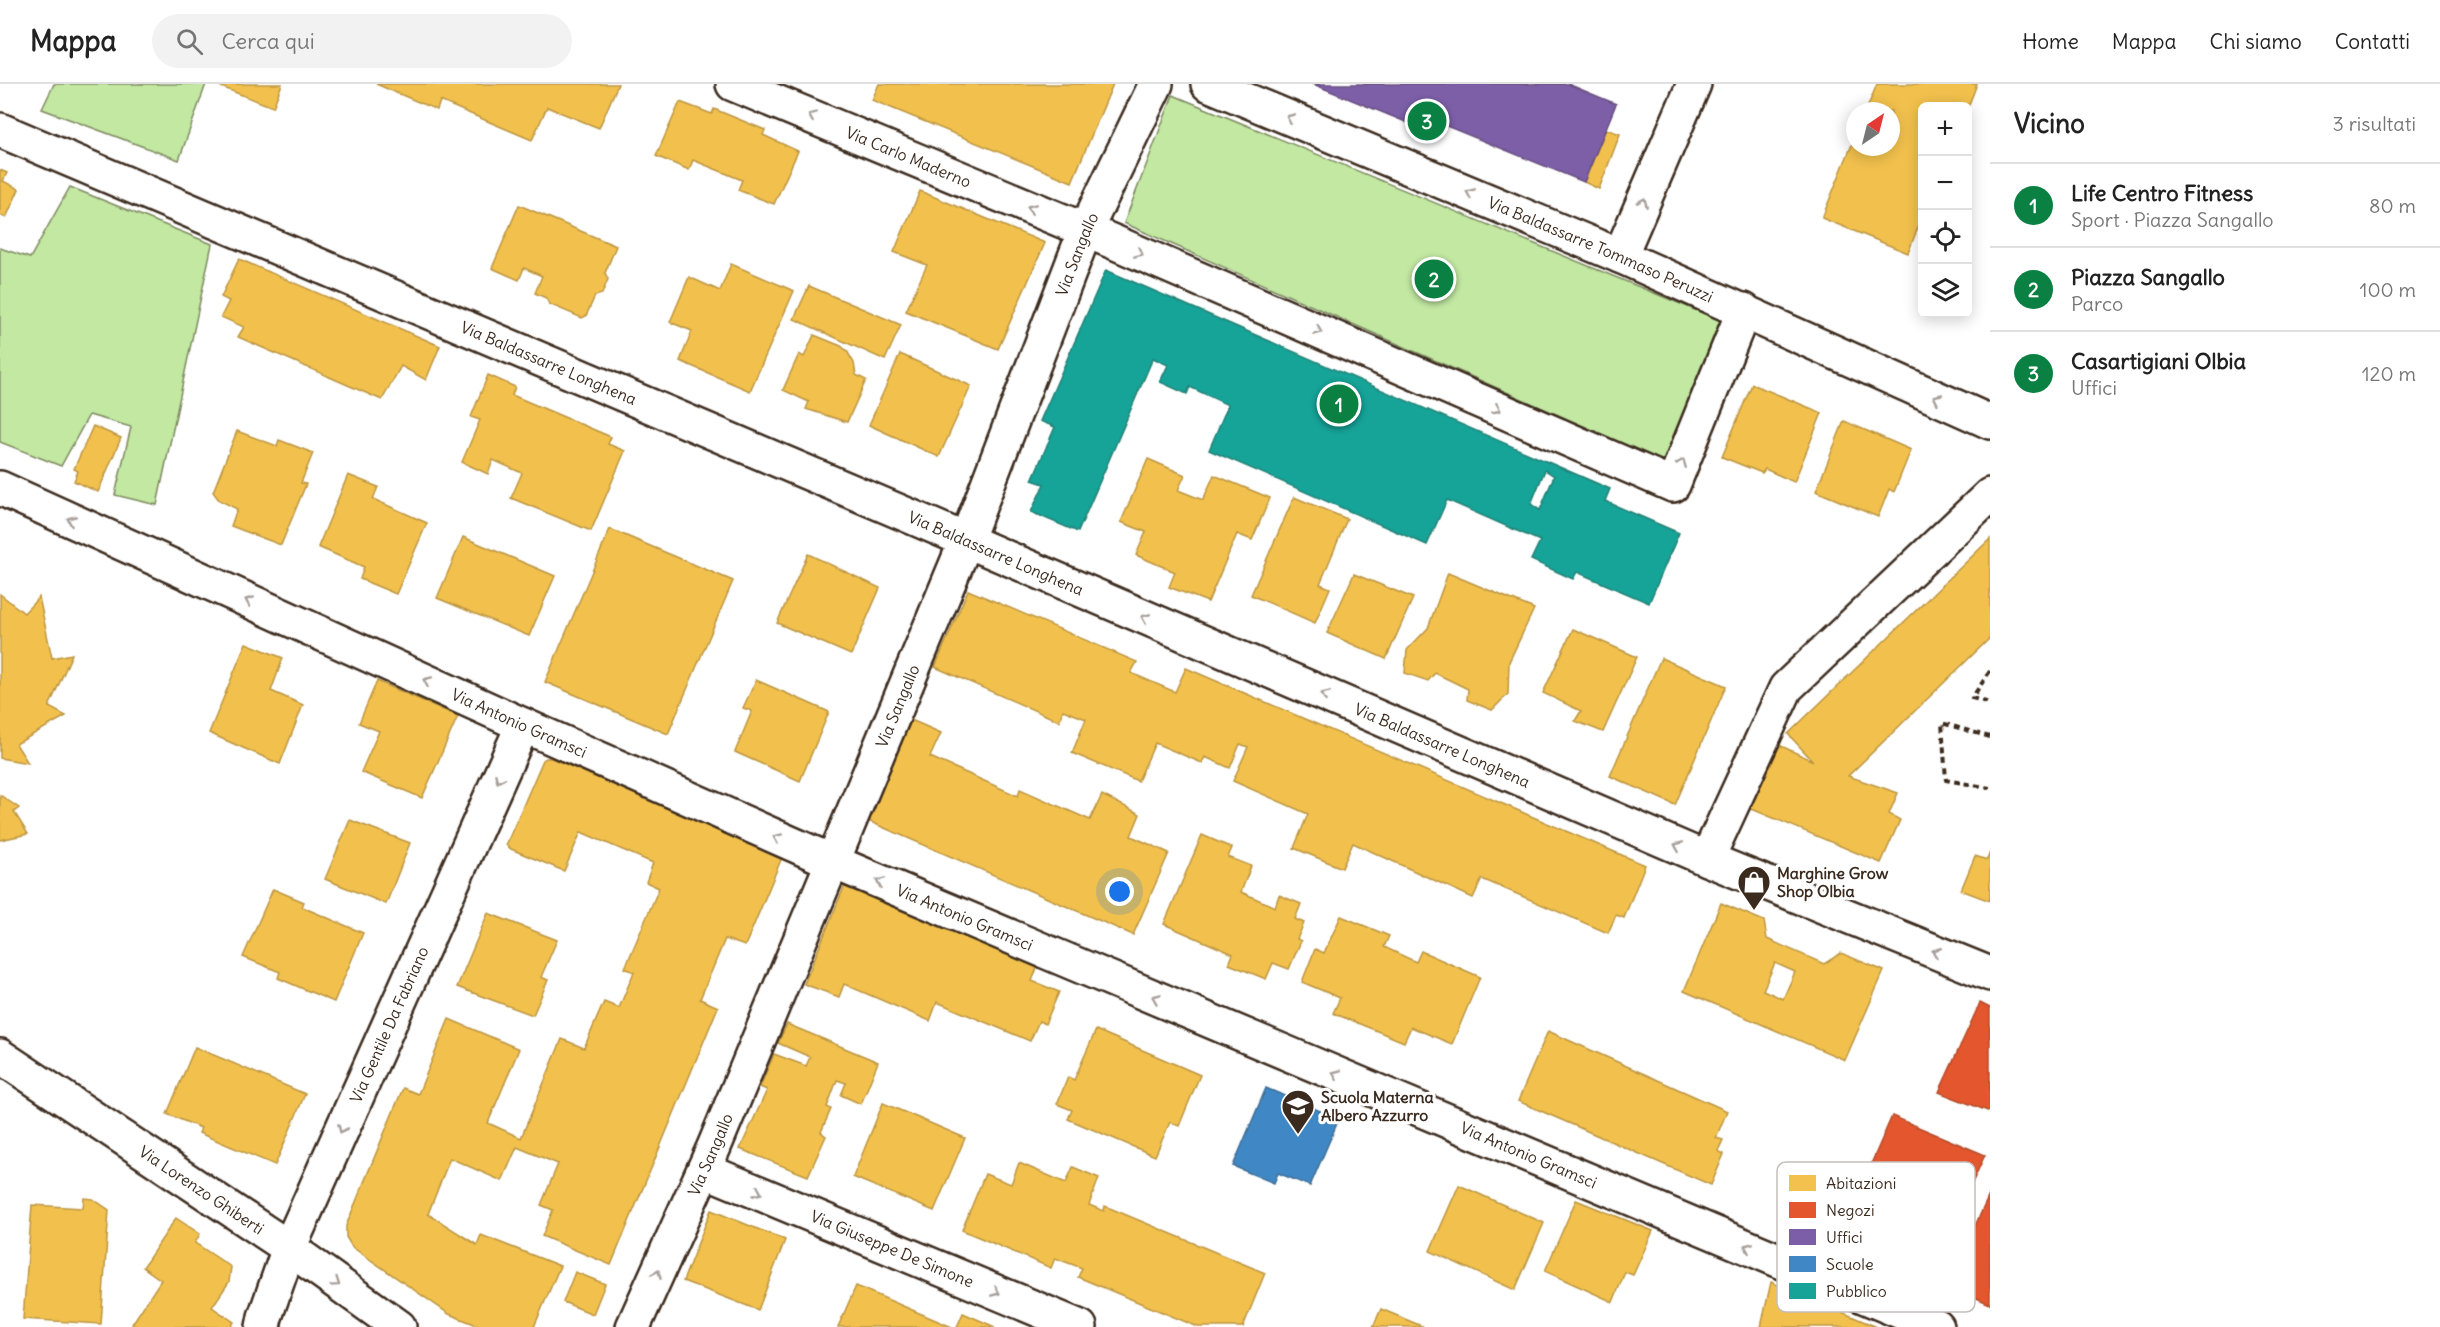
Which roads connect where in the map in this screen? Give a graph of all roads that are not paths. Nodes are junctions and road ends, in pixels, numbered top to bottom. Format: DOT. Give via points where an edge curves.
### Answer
graph roads {
  1 [pos="733,84"];
  2 [pos="1156,84"];
  3 [pos="1208,84"];
  4 [pos="1694,84"];
  5 [pos="785,94"];
  6 [pos="0,130"];
  7 [pos="1085,231"];
  8 [pos="1620,256"];
  9 [pos="1744,310"];
  10 [pos="1990,422"];
  11 [pos="0,488"];
  12 [pos="1990,495"];
  13 [pos="966,540"];
  14 [pos="523,725"];
  15 [pos="1707,859"];
  16 [pos="831,861"];
  17 [pos="1990,974"];
  18 [pos="0,1056"];
  19 [pos="704,1170"];
  20 [pos="289,1248"];
  21 [pos="1777,1260"];
  22 [pos="1901,1312"];
  23 [pos="263,1327"];
  24 [pos="399,1327"];
  25 [pos="633,1327"];
  26 [pos="1080,1327"];
  27 [pos="1937,1327"];
  1 -- 5 [label="street, Via Carlo Maderno"];
  2 -- 7 [label="street, Via Sangallo"];
  8 -- 3 [label="street, Via Baldassarre Tommaso Peruzzi, one-way"];
  8 -- 4 [label="street, one-way"];
  7 -- 5 [label="street, Via Carlo Maderno, one-way"];
  6 -- 13 [label="street, Via Baldassarre Longhena"];
  7 -- 9 [label="street, Via Carlo Maderno, one-way" via="1673,485"];
  7 -- 13 [label="street, Via Sangallo"];
  8 -- 9 [label="street, Via Baldassarre Tommaso Peruzzi"];
  10 -- 9 [label="street, Via Baldassarre Tommaso Peruzzi, one-way"];
  14 -- 11 [label="street, Via Antonio Gramsci, one-way"];
  12 -- 15 [label="street" via="1786,688"];
  15 -- 13 [label="street, Via Baldassarre Longhena, one-way"];
  13 -- 16 [label="street, Via Sangallo"];
  16 -- 14 [label="street, Via Antonio Gramsci, one-way"];
  14 -- 20 [label="street, Via Gentile Da Fabriano, one-way"];
  17 -- 15 [label="street, Via Baldassarre Longhena, one-way"];
  16 -- 19 [label="street, Via Sangallo"];
  21 -- 16 [label="street, Via Antonio Gramsci, one-way"];
  18 -- 20 [label="street, Via Lorenzo Ghiberti"];
  25 -- 19 [label="street, Via Sangallo, one-way"];
  19 -- 26 [label="street, Via Giuseppe De Simone, one-way"];
  20 -- 23 [label="street, Via Gentile Da Fabriano"];
  20 -- 24 [label="street, Via Lorenzo Ghiberti, one-way"];
  27 -- 22 [label="street, Via Antonio Gramsci, one-way"];
}
